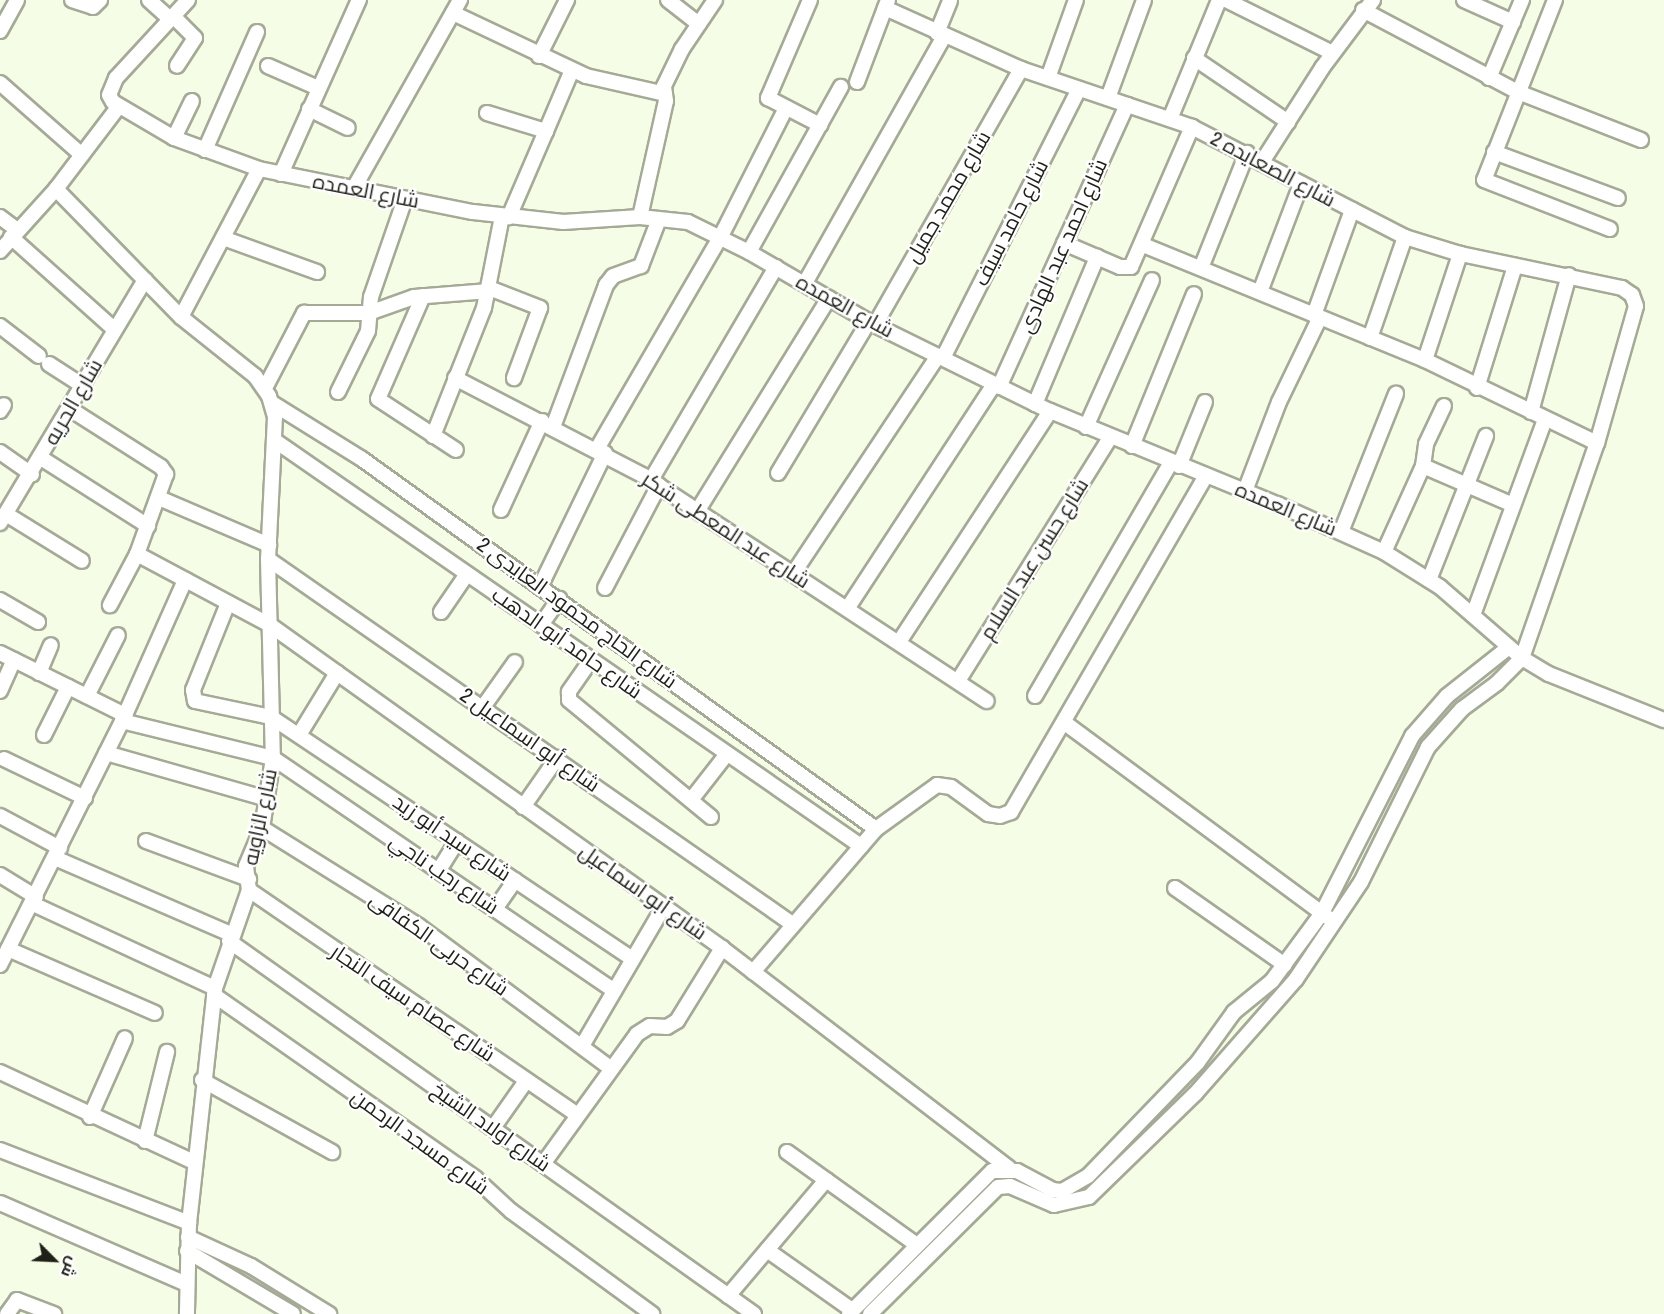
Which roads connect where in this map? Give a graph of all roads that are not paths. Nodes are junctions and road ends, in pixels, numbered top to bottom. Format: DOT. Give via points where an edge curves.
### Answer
graph roads {
  1 [pos="17,0"];
  2 [pos="72,0"];
  3 [pos="149,0"];
  4 [pos="188,0"];
  5 [pos="359,0"];
  6 [pos="460,0"];
  7 [pos="567,0"];
  8 [pos="668,0"];
  9 [pos="715,0"];
  10 [pos="810,0"];
  11 [pos="950,0"];
  12 [pos="1076,0"];
  13 [pos="1144,0"];
  14 [pos="1220,0"];
  15 [pos="1226,0"];
  16 [pos="1373,0"];
  17 [pos="1464,0"];
  18 [pos="1522,0"];
  19 [pos="1556,0"];
  20 [pos="96,4"];
  21 [pos="886,4"];
  22 [pos="1363,10"];
  23 [pos="453,13"];
  24 [pos="172,17"];
  25 [pos="1513,22"];
  26 [pos="699,24"];
  27 [pos="0,31"];
  28 [pos="257,32"];
  29 [pos="940,34"];
  30 [pos="1333,53"];
  31 [pos="539,56"];
  32 [pos="1194,58"];
  33 [pos="177,66"];
  34 [pos="268,66"];
  35 [pos="1021,69"];
  36 [pos="572,70"];
  37 [pos="1048,78"];
  38 [pos="1489,78"];
  39 [pos="857,82"];
  40 [pos="0,83"];
  41 [pos="841,87"];
  42 [pos="318,88"];
  43 [pos="1079,89"];
  44 [pos="1518,92"];
  45 [pos="665,94"];
  46 [pos="1108,98"];
  47 [pos="192,101"];
  48 [pos="1127,105"];
  49 [pos="119,106"];
  50 [pos="786,108"];
  51 [pos="309,109"];
  52 [pos="487,113"];
  53 [pos="1170,119"];
  54 [pos="1288,122"];
  55 [pos="820,125"];
  56 [pos="1192,127"];
  57 [pos="348,128"];
  58 [pos="546,131"];
  59 [pos="174,138"];
  60 [pos="1641,140"];
  61 [pos="205,150"];
  62 [pos="1494,152"];
  63 [pos="1247,153"];
  64 [pos="82,155"];
  65 [pos="1262,162"];
  66 [pos="259,169"];
  67 [pos="281,174"];
  68 [pos="1300,184"];
  69 [pos="56,189"];
  70 [pos="354,189"];
  71 [pos="1618,198"];
  72 [pos="405,199"];
  73 [pos="1352,210"];
  74 [pos="0,217"];
  75 [pos="506,217"];
  76 [pos="640,217"];
  77 [pos="660,219"];
  78 [pos="1610,229"];
  79 [pos="14,234"];
  80 [pos="1405,237"];
  81 [pos="223,238"];
  82 [pos="720,238"];
  83 [pos="1064,243"];
  84 [pos="1143,245"];
  85 [pos="0,251"];
  86 [pos="749,252"];
  87 [pos="1460,254"];
  88 [pos="1097,257"];
  89 [pos="1515,266"];
  90 [pos="776,267"];
  91 [pos="1201,268"];
  92 [pos="316,272"];
  93 [pos="1569,275"];
  94 [pos="145,280"];
  95 [pos="1152,280"];
  96 [pos="805,284"];
  97 [pos="489,290"];
  98 [pos="1260,292"];
  99 [pos="1194,294"];
  100 [pos="423,296"];
  101 [pos="829,298"];
  102 [pos="369,313"];
  103 [pos="181,316"];
  104 [pos="1317,316"];
  105 [pos="872,323"];
  106 [pos="0,326"];
  107 [pos="114,329"];
  108 [pos="1370,338"];
  109 [pos="941,357"];
  110 [pos="1425,360"];
  111 [pos="455,378"];
  112 [pos="513,378"];
  113 [pos="83,386"];
  114 [pos="997,386"];
  115 [pos="265,388"];
  116 [pos="1477,388"];
  117 [pos="338,392"];
  118 [pos="1396,394"];
  119 [pos="1204,402"];
  120 [pos="272,403"];
  121 [pos="1035,404"];
  122 [pos="1444,406"];
  123 [pos="70,409"];
  124 [pos="1050,411"];
  125 [pos="1530,412"];
  126 [pos="1545,419"];
  127 [pos="547,424"];
  128 [pos="1086,427"];
  129 [pos="433,436"];
  130 [pos="1486,436"];
  131 [pos="1110,438"];
  132 [pos="274,440"];
  133 [pos="1597,443"];
  134 [pos="1132,446"];
  135 [pos="456,450"];
  136 [pos="601,451"];
  137 [pos="0,452"];
  138 [pos="41,458"];
  139 [pos="1175,464"];
  140 [pos="1423,466"];
  141 [pos="778,473"];
  142 [pos="32,474"];
  143 [pos="1206,476"];
  144 [pos="655,483"];
  145 [pos="1467,485"];
  146 [pos="1245,491"];
  147 [pos="159,498"];
  148 [pos="1513,505"];
  149 [pos="501,510"];
  150 [pos="698,510"];
  151 [pos="3,519"];
  152 [pos="148,526"];
  153 [pos="1341,532"];
  154 [pos="268,552"];
  155 [pos="1384,552"];
  156 [pos="137,554"];
  157 [pos="82,561"];
  158 [pos="467,574"];
  159 [pos="793,574"];
  160 [pos="185,580"];
  161 [pos="1429,580"];
  162 [pos="540,587"];
  163 [pos="606,588"];
  164 [pos="559,599"];
  165 [pos="0,600"];
  166 [pos="228,603"];
  167 [pos="110,605"];
  168 [pos="847,609"];
  169 [pos="441,612"];
  170 [pos="1473,615"];
  171 [pos="38,622"];
  172 [pos="270,625"];
  173 [pos="541,625"];
  174 [pos="118,635"];
  175 [pos="899,642"];
  176 [pos="51,645"];
  177 [pos="1509,647"];
  178 [pos="0,653"];
  179 [pos="1522,658"];
  180 [pos="14,660"];
  181 [pos="591,660"];
  182 [pos="515,663"];
  183 [pos="39,673"];
  184 [pos="337,673"];
  185 [pos="958,681"];
  186 [pos="68,687"];
  187 [pos="0,691"];
  188 [pos="87,696"];
  189 [pos="1035,696"];
  190 [pos="987,701"];
  191 [pos="483,707"];
  192 [pos="272,717"];
  193 [pos="124,718"];
  194 [pos="1664,720"];
  195 [pos="1065,723"];
  196 [pos="44,735"];
  197 [pos="299,735"];
  198 [pos="106,753"];
  199 [pos="727,754"];
  200 [pos="273,758"];
  201 [pos="557,758"];
  202 [pos="4,759"];
  203 [pos="85,798"];
  204 [pos="267,799"];
  205 [pos="691,800"];
  206 [pos="524,807"];
  207 [pos="0,816"];
  208 [pos="711,817"];
  209 [pos="262,828"];
  210 [pos="876,829"];
  211 [pos="457,841"];
  212 [pos="146,842"];
  213 [pos="861,846"];
  214 [pos="57,853"];
  215 [pos="439,870"];
  216 [pos="0,875"];
  217 [pos="515,880"];
  218 [pos="249,884"];
  219 [pos="1175,888"];
  220 [pos="34,900"];
  221 [pos="664,906"];
  222 [pos="495,909"];
  223 [pos="1322,913"];
  224 [pos="1337,923"];
  225 [pos="791,924"];
  226 [pos="230,938"];
  227 [pos="722,948"];
  228 [pos="8,949"];
  229 [pos="633,959"];
  230 [pos="0,965"];
  231 [pos="1285,965"];
  232 [pos="753,972"];
  233 [pos="614,991"];
  234 [pos="214,992"];
  235 [pos="155,1013"];
  236 [pos="125,1038"];
  237 [pos="582,1046"];
  238 [pos="167,1052"];
  239 [pos="610,1068"];
  240 [pos="0,1072"];
  241 [pos="202,1080"];
  242 [pos="526,1081"];
  243 [pos="577,1115"];
  244 [pos="90,1117"];
  245 [pos="493,1128"];
  246 [pos="1129,1134"];
  247 [pos="145,1141"];
  248 [pos="1144,1144"];
  249 [pos="0,1150"];
  250 [pos="332,1152"];
  251 [pos="787,1152"];
  252 [pos="194,1162"];
  253 [pos="543,1164"];
  254 [pos="1009,1168"];
  255 [pos="826,1180"];
  256 [pos="1052,1190"];
  257 [pos="0,1203"];
  258 [pos="1054,1205"];
  259 [pos="188,1230"];
  260 [pos="916,1245"];
  261 [pos="767,1250"];
  262 [pos="188,1251"];
  263 [pos="186,1284"];
  264 [pos="728,1296"];
  265 [pos="850,1312"];
  266 [pos="7,1314"];
  267 [pos="54,1314"];
  268 [pos="187,1314"];
  269 [pos="293,1314"];
  270 [pos="329,1314"];
  271 [pos="652,1314"];
  272 [pos="754,1314"];
  273 [pos="870,1314"];
  1 -- 27 [label="street"];
  2 -- 20 [label="street"];
  3 -- 24 [label="street"];
  4 -- 24 [label="street"];
  5 -- 42 [label="street"];
  6 -- 23 [label="street"];
  7 -- 31 [label="street"];
  8 -- 26 [label="street"];
  9 -- 26 [label="street"];
  10 -- 50 [label="street" via="768,96"];
  11 -- 29 [label="street"];
  12 -- 37 [label="street"];
  13 -- 46 [label="street"];
  14 -- 32 [label="street"];
  15 -- 30 [label="street"];
  16 -- 22 [label="street"];
  17 -- 25 [label="street"];
  18 -- 25 [label="street"];
  19 -- 44 [label="street"];
  21 -- 29 [label="street, شارع الصعايده 2"];
  21 -- 39 [label="street"];
  22 -- 30 [label="street"];
  22 -- 38 [label="street"];
  23 -- 31 [label="street"];
  23 -- 70 [label="street"];
  24 -- 33 [label="street" via="195,38"];
  24 -- 49 [label="street" via="110,88 109,95"];
  25 -- 38 [label="street"];
  26 -- 45 [label="street" via="671,67"];
  28 -- 61 [label="street"];
  29 -- 35 [label="street, شارع الصعايده 2"];
  29 -- 96 [label="street"];
  30 -- 54 [label="street"];
  31 -- 36 [label="street"];
  32 -- 53 [label="street"];
  32 -- 54 [label="street"];
  34 -- 42 [label="street"];
  35 -- 37 [label="street, شارع الصعايده 2"];
  35 -- 105 [label="street, شارع محمد جميل"];
  36 -- 45 [label="street"];
  36 -- 58 [label="street"];
  37 -- 43 [label="street, شارع الصعايده 2"];
  38 -- 44 [label="street"];
  40 -- 64 [label="street"];
  41 -- 55 [label="street"];
  42 -- 51 [label="street"];
  43 -- 46 [label="street, شارع الصعايده 2"];
  43 -- 109 [label="street, شارع حامد سيف"];
  44 -- 60 [label="street"];
  44 -- 62 [label="street"];
  45 -- 76 [label="street"];
  46 -- 48 [label="street, شارع الصعايده 2"];
  47 -- 59 [label="street"];
  48 -- 53 [label="street, شارع الصعايده 2"];
  48 -- 83 [label="street, شارع احمد عبد الهادى"];
  49 -- 59 [label="street, شارع العمده"];
  49 -- 64 [label="street"];
  50 -- 55 [label="street"];
  50 -- 82 [label="street"];
  51 -- 57 [label="street"];
  51 -- 67 [label="street"];
  52 -- 58 [label="street"];
  53 -- 56 [label="street, شارع الصعايده 2"];
  54 -- 65 [label="street"];
  55 -- 86 [label="street"];
  56 -- 63 [label="street, شارع الصعايده 2"];
  56 -- 84 [label="street"];
  58 -- 75 [label="street"];
  59 -- 61 [label="street, شارع العمده"];
  61 -- 66 [label="street, شارع العمده"];
  62 -- 71 [label="street"];
  62 -- 78 [label="street" via="1484,177 1492,186"];
  63 -- 65 [label="street, شارع الصعايده 2"];
  63 -- 91 [label="street"];
  64 -- 69 [label="street"];
  65 -- 68 [label="street, شارع الصعايده 2"];
  66 -- 67 [label="street, شارع العمده"];
  66 -- 81 [label="street"];
  67 -- 70 [label="street, شارع العمده"];
  68 -- 73 [label="street, شارع الصعايده 2"];
  68 -- 98 [label="street"];
  69 -- 79 [label="street"];
  69 -- 94 [label="street, شارع الزاويه"];
  70 -- 72 [label="street, شارع العمده"];
  72 -- 75 [label="street, شارع العمده"];
  72 -- 102 [label="street" via="373,290"];
  73 -- 80 [label="street, شارع الصعايده 2"];
  73 -- 104 [label="street"];
  74 -- 79 [label="street"];
  75 -- 76 [label="street, شارع العمده" via="563,222"];
  75 -- 97 [label="street"];
  76 -- 77 [label="street, شارع العمده"];
  77 -- 82 [label="street, شارع العمده" via="687,222"];
  77 -- 127 [label="street" via="641,266 614,276 606,285"];
  79 -- 85 [label="street"];
  79 -- 107 [label="street"];
  80 -- 87 [label="street, شارع الصعايده 2"];
  80 -- 108 [label="street"];
  81 -- 92 [label="street"];
  81 -- 103 [label="street"];
  82 -- 86 [label="street, شارع العمده"];
  82 -- 136 [label="street"];
  83 -- 88 [label="street"];
  83 -- 114 [label="street, شارع احمد عبد الهادى"];
  84 -- 88 [label="street" via="1131,267"];
  84 -- 91 [label="street"];
  86 -- 90 [label="street, شارع العمده"];
  87 -- 89 [label="street, شارع الصعايده 2"];
  87 -- 110 [label="street"];
  88 -- 121 [label="street"];
  89 -- 93 [label="street, شارع الصعايده 2"];
  89 -- 116 [label="street"];
  90 -- 96 [label="street, شارع العمده"];
  90 -- 144 [label="street"];
  91 -- 98 [label="street"];
  93 -- 125 [label="street"];
  93 -- 133 [label="street, شارع الصعايده 2" via="1632,295 1636,306"];
  94 -- 103 [label="street, شارع الزاويه"];
  94 -- 107 [label="street, شارع الحريه"];
  95 -- 128 [label="street"];
  96 -- 101 [label="street, شارع العمده"];
  97 -- 100 [label="street"];
  97 -- 111 [label="street"];
  97 -- 112 [label="street" via="540,308"];
  98 -- 104 [label="street"];
  99 -- 134 [label="street"];
  100 -- 102 [label="street"];
  100 -- 129 [label="street" via="378,399"];
  101 -- 105 [label="street, شارع العمده"];
  101 -- 150 [label="street"];
  102 -- 115 [label="street" via="300,315"];
  102 -- 117 [label="street" via="368,331"];
  103 -- 115 [label="street, شارع الزاويه"];
  104 -- 108 [label="street"];
  104 -- 146 [label="street"];
  105 -- 109 [label="street, شارع العمده"];
  105 -- 141 [label="street"];
  106 -- 113 [label="street"];
  107 -- 113 [label="street, شارع الحريه"];
  108 -- 110 [label="street"];
  109 -- 114 [label="street, شارع العمده"];
  109 -- 159 [label="street, شارع حامد سيف"];
  110 -- 116 [label="street"];
  111 -- 127 [label="street, شارع عبد المعطى شكر"];
  111 -- 129 [label="street"];
  113 -- 123 [label="street, شارع الحريه"];
  114 -- 121 [label="street, شارع العمده"];
  114 -- 168 [label="street, شارع احمد عبد الهادى"];
  115 -- 120 [label="street, شارع الزاويه"];
  116 -- 125 [label="street"];
  118 -- 153 [label="street"];
  119 -- 139 [label="street"];
  120 -- 132 [label="street, شارع الزاويه"];
  120 -- 162 [label="street, شارع الحاج محمود العايدى 2" via="362,459"];
  121 -- 124 [label="street, شارع العمده"];
  122 -- 140 [label="street" via="1426,444"];
  123 -- 138 [label="street, شارع الحريه"];
  123 -- 147 [label="street" via="165,470"];
  124 -- 128 [label="street, شارع العمده"];
  124 -- 175 [label="street"];
  125 -- 126 [label="street"];
  126 -- 133 [label="street"];
  126 -- 148 [label="street"];
  127 -- 136 [label="street, شارع عبد المعطى شكر"];
  127 -- 149 [label="street"];
  128 -- 131 [label="street, شارع العمده"];
  129 -- 135 [label="street"];
  130 -- 145 [label="street"];
  131 -- 134 [label="street, شارع العمده"];
  131 -- 185 [label="street, شارع حسن عبد السلام"];
  132 -- 154 [label="street, شارع الزاويه"];
  132 -- 158 [label="street, شارع حامد أبو الدهب"];
  133 -- 179 [label="street, شارع الصعايده 2"];
  134 -- 139 [label="street, شارع العمده"];
  136 -- 144 [label="street, شارع عبد المعطى شكر"];
  136 -- 162 [label="street"];
  137 -- 142 [label="street"];
  138 -- 142 [label="street, شارع الحريه"];
  138 -- 152 [label="street"];
  139 -- 143 [label="street, شارع العمده"];
  139 -- 189 [label="street"];
  140 -- 145 [label="street"];
  140 -- 155 [label="street"];
  142 -- 151 [label="street, شارع الحريه"];
  143 -- 146 [label="street, شارع العمده"];
  143 -- 195 [label="street"];
  144 -- 150 [label="street, شارع عبد المعطى شكر"];
  144 -- 163 [label="street"];
  145 -- 148 [label="street"];
  145 -- 161 [label="street"];
  146 -- 153 [label="street, شارع العمده"];
  147 -- 152 [label="street"];
  147 -- 154 [label="street, شارع أبو اسماعيل 2"];
  148 -- 170 [label="street"];
  150 -- 159 [label="street, شارع عبد المعطى شكر"];
  151 -- 157 [label="street"];
  152 -- 156 [label="street"];
  153 -- 155 [label="street, شارع العمده"];
  154 -- 172 [label="street, شارع الزاويه"];
  154 -- 191 [label="street, شارع أبو اسماعيل 2"];
  155 -- 161 [label="street, شارع العمده"];
  156 -- 160 [label="street, شارع أبو اسماعيل"];
  156 -- 167 [label="street"];
  158 -- 169 [label="street"];
  158 -- 173 [label="street, شارع حامد أبو الدهب"];
  159 -- 168 [label="street, شارع عبد المعطى شكر"];
  160 -- 166 [label="street, شارع أبو اسماعيل"];
  160 -- 193 [label="street"];
  161 -- 170 [label="street, شارع العمده"];
  162 -- 164 [label="street, شارع الحاج محمود العايدى 2"];
  164 -- 173 [label="street"];
  164 -- 210 [label="street, شارع الحاج محمود العايدى 2"];
  165 -- 171 [label="street"];
  166 -- 172 [label="street, شارع أبو اسماعيل"];
  166 -- 192 [label="street" via="193,690 193,699"];
  168 -- 175 [label="street, شارع عبد المعطى شكر"];
  170 -- 177 [label="street, شارع العمده"];
  172 -- 184 [label="street, شارع أبو اسماعيل"];
  172 -- 192 [label="street, شارع الزاويه"];
  173 -- 181 [label="street, شارع حامد أبو الدهب"];
  174 -- 188 [label="street"];
  175 -- 185 [label="street, شارع عبد المعطى شكر"];
  176 -- 183 [label="street"];
  177 -- 179 [label="street, شارع العمده"];
  177 -- 223 [label="street" via="1447,696 1412,736"];
  178 -- 180 [label="street"];
  179 -- 194 [label="street, شارع العمده" via="1577,687"];
  179 -- 224 [label="street" via="1456,714 1428,747"];
  180 -- 183 [label="street"];
  180 -- 187 [label="street"];
  181 -- 199 [label="street, شارع حامد أبو الدهب"];
  181 -- 205 [label="street" via="569,692 569,700"];
  182 -- 191 [label="street"];
  183 -- 186 [label="street"];
  184 -- 197 [label="street"];
  184 -- 206 [label="street, شارع أبو اسماعيل"];
  185 -- 190 [label="street, شارع عبد المعطى شكر"];
  186 -- 188 [label="street"];
  186 -- 196 [label="street"];
  188 -- 193 [label="street"];
  191 -- 201 [label="street, شارع أبو اسماعيل 2"];
  192 -- 197 [label="street, شارع سيد أبو زيد"];
  192 -- 200 [label="street, شارع الزاويه"];
  193 -- 198 [label="street"];
  193 -- 200 [label="street"];
  195 -- 210 [label="street" via="1011,812 1000,816 988,814 943,784"];
  195 -- 223 [label="street"];
  197 -- 211 [label="street, شارع سيد أبو زيد"];
  198 -- 203 [label="street"];
  198 -- 204 [label="street"];
  199 -- 205 [label="street"];
  199 -- 213 [label="street, شارع حامد أبو الدهب"];
  200 -- 204 [label="street, شارع الزاويه"];
  200 -- 215 [label="street, شارع رجب ناجي"];
  201 -- 206 [label="street"];
  201 -- 225 [label="street, شارع أبو اسماعيل 2"];
  202 -- 203 [label="street"];
  203 -- 214 [label="street"];
  204 -- 209 [label="street, شارع الزاويه"];
  205 -- 208 [label="street"];
  206 -- 221 [label="street, شارع أبو اسماعيل"];
  207 -- 214 [label="street, شارع اولاد الشيخ"];
  209 -- 218 [label="street, شارع الزاويه" via="246,866"];
  209 -- 237 [label="street, شارع حربى الكفافى" via="418,926"];
  210 -- 213 [label="street"];
  211 -- 215 [label="street"];
  211 -- 217 [label="street, شارع سيد أبو زيد"];
  212 -- 218 [label="street, شارع عصام سيف النجار"];
  213 -- 225 [label="street"];
  214 -- 220 [label="street"];
  214 -- 226 [label="street, شارع اولاد الشيخ"];
  215 -- 222 [label="street, شارع رجب ناجي"];
  216 -- 220 [label="street, شارع مسجد الرحمن"];
  217 -- 222 [label="street"];
  217 -- 229 [label="street, شارع سيد أبو زيد"];
  218 -- 226 [label="street, شارع الزاويه"];
  218 -- 242 [label="street, شارع عصام سيف النجار"];
  219 -- 231 [label="street"];
  220 -- 228 [label="street"];
  220 -- 234 [label="street, شارع مسجد الرحمن"];
  221 -- 227 [label="street, شارع أبو اسماعيل"];
  221 -- 229 [label="street"];
  222 -- 233 [label="street, شارع رجب ناجي"];
  223 -- 224 [label="street"];
  223 -- 231 [label="street"];
  224 -- 248 [label="street" via="1296,979 1195,1094"];
  225 -- 232 [label="street"];
  226 -- 234 [label="street, شارع الزاويه"];
  226 -- 245 [label="street, شارع اولاد الشيخ"];
  227 -- 232 [label="street, شارع أبو اسماعيل"];
  227 -- 239 [label="street" via="677,1021 667,1028 644,1028"];
  228 -- 230 [label="street"];
  228 -- 235 [label="street"];
  229 -- 233 [label="street"];
  231 -- 246 [label="street" via="1234,1012 1198,1062"];
  232 -- 254 [label="street, شارع أبو اسماعيل"];
  233 -- 237 [label="street"];
  234 -- 241 [label="street, شارع الزاويه"];
  234 -- 271 [label="street, شارع مسجد الرحمن" via="475,1178 511,1212"];
  236 -- 244 [label="street"];
  237 -- 239 [label="street, شارع حربى الكفافى"];
  238 -- 247 [label="street"];
  239 -- 243 [label="street"];
  240 -- 244 [label="street"];
  241 -- 250 [label="street"];
  241 -- 252 [label="street, شارع الزاويه"];
  242 -- 243 [label="street, شارع عصام سيف النجار"];
  242 -- 245 [label="street"];
  243 -- 253 [label="street"];
  244 -- 247 [label="street"];
  245 -- 253 [label="street, شارع اولاد الشيخ"];
  246 -- 248 [label="street"];
  246 -- 256 [label="street" via="1081,1183 1062,1191"];
  247 -- 252 [label="street"];
  248 -- 258 [label="street" via="1089,1197"];
  249 -- 259 [label="street"];
  251 -- 255 [label="street"];
  252 -- 259 [label="street, شارع الزاويه"];
  253 -- 264 [label="street, شارع اولاد الشيخ"];
  254 -- 256 [label="street, شارع أبو اسماعيل"];
  254 -- 260 [label="street" via="986,1175"];
  255 -- 260 [label="street"];
  255 -- 261 [label="street"];
  256 -- 258 [label="street"];
  257 -- 263 [label="street"];
  258 -- 273 [label="street" via="1010,1186 998,1187"];
  259 -- 262 [label="street, شارع الزاويه"];
  259 -- 270 [label="street"];
  260 -- 265 [label="street"];
  261 -- 264 [label="street"];
  261 -- 265 [label="street"];
  262 -- 263 [label="street, شارع الزاويه"];
  262 -- 269 [label="street"];
  263 -- 268 [label="street, شارع الزاويه"];
  264 -- 272 [label="street, شارع اولاد الشيخ"];
  266 -- 267 [label="street" via="13,1301 20,1300"];
}
